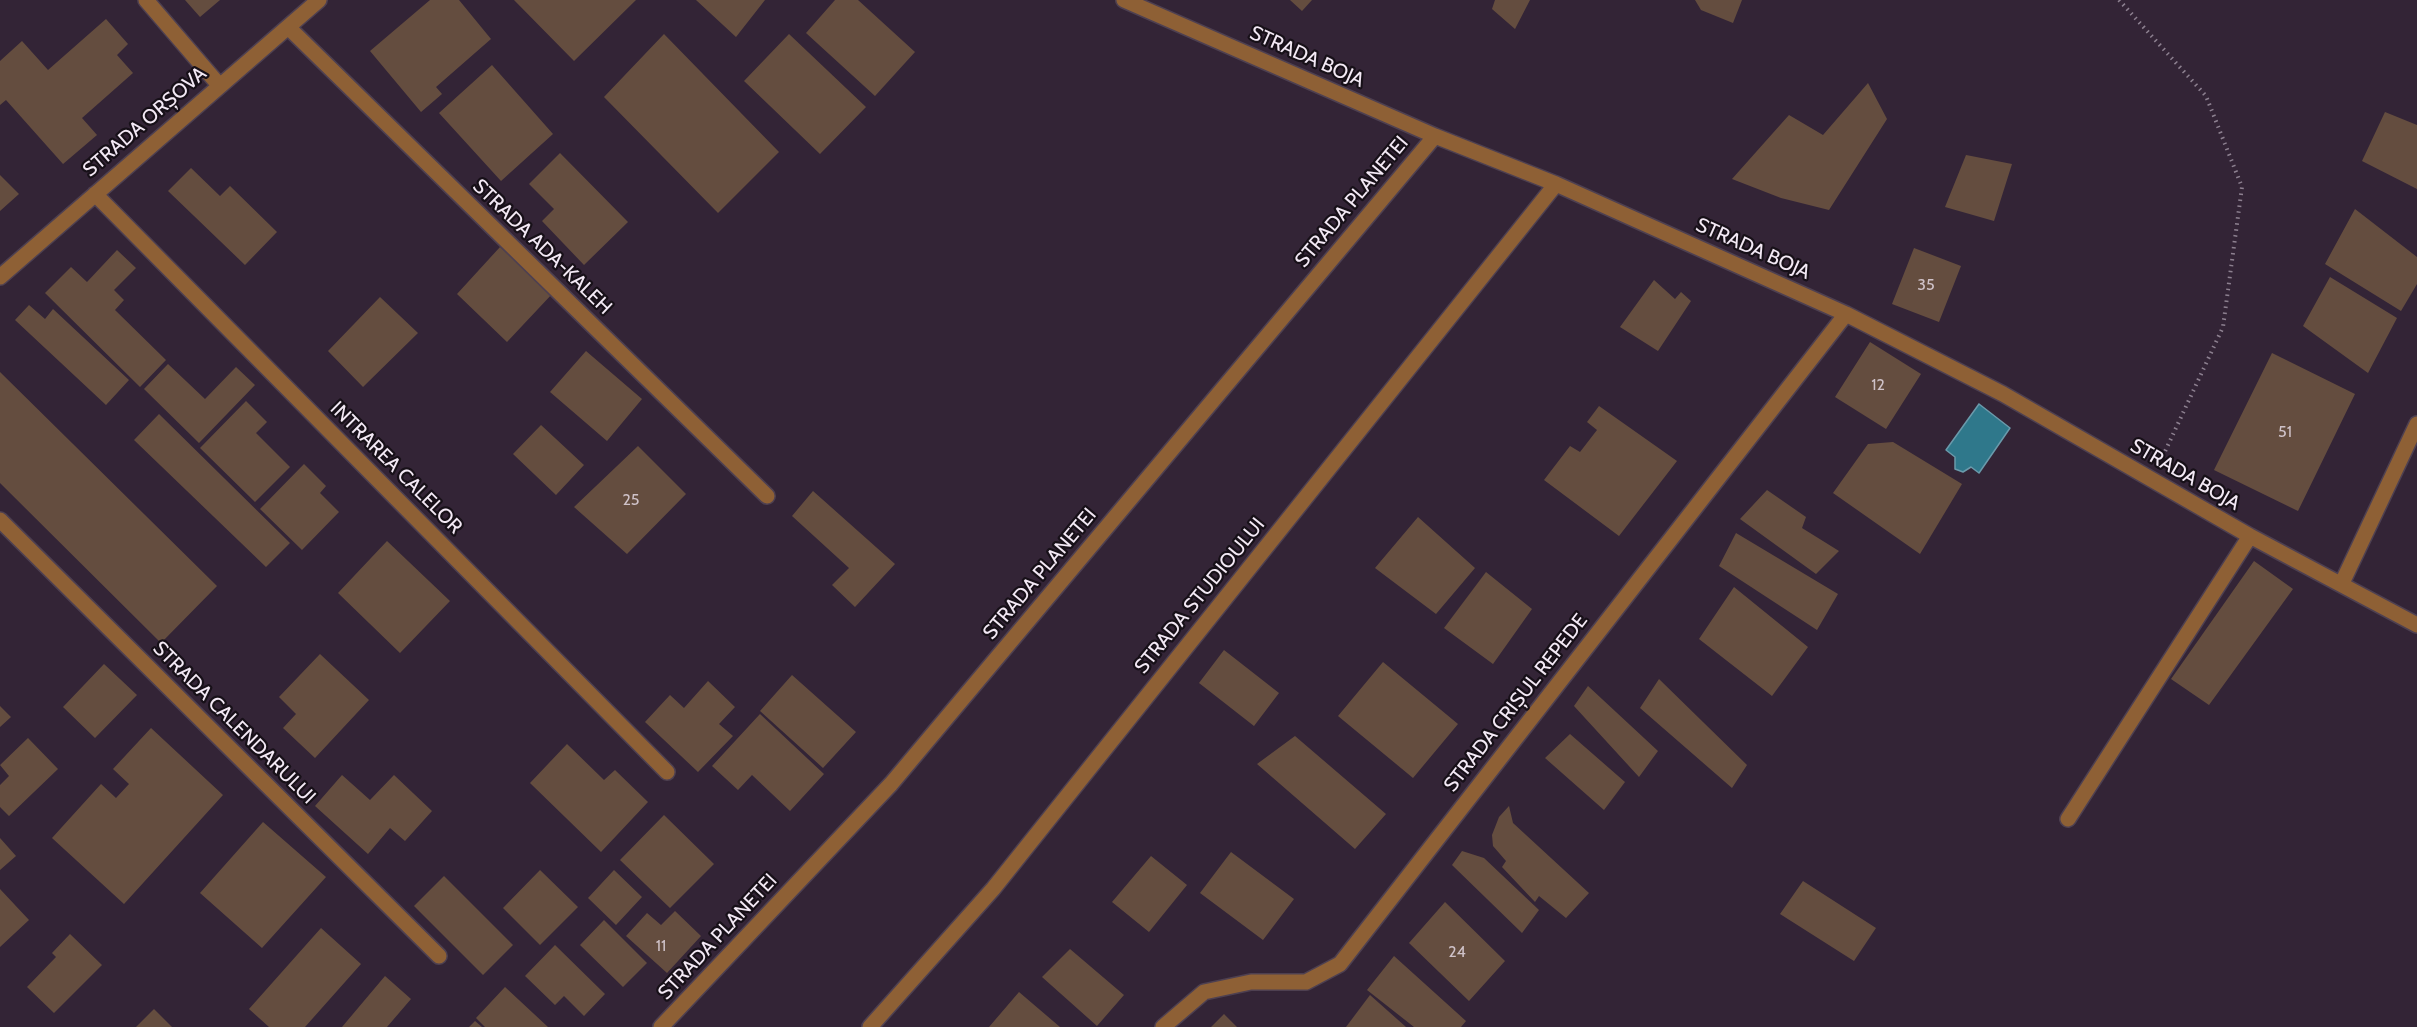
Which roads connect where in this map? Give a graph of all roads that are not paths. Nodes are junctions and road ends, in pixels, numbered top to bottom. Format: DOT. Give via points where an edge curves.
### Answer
graph roads {
  1 [pos="146,0"];
  2 [pos="319,0"];
  3 [pos="1124,0"];
  4 [pos="288,27"];
  5 [pos="219,85"];
  6 [pos="1435,136"];
  7 [pos="1556,184"];
  8 [pos="95,194"];
  9 [pos="0,277"];
  10 [pos="1846,314"];
  11 [pos="2417,424"];
  12 [pos="767,496"];
  13 [pos="0,520"];
  14 [pos="2250,536"];
  15 [pos="2342,583"];
  16 [pos="2417,625"];
  17 [pos="667,772"];
  18 [pos="2068,819"];
  19 [pos="439,956"];
  20 [pos="662,1027"];
  21 [pos="870,1027"];
  22 [pos="1163,1027"];
  1 -- 5 [label="street"];
  2 -- 4 [label="street, STRADA ORȘOVA"];
  3 -- 6 [label="street, STRADA BOJA"];
  4 -- 5 [label="street, STRADA ORȘOVA"];
  4 -- 12 [label="street, STRADA ADA-KALEH"];
  5 -- 8 [label="street, STRADA ORȘOVA"];
  6 -- 7 [label="street, STRADA BOJA"];
  6 -- 20 [label="street, STRADA PLANETEI" via="891,784"];
  7 -- 10 [label="street, STRADA BOJA"];
  7 -- 21 [label="street, STRADA STUDIOULUI" via="993,889"];
  8 -- 9 [label="street, STRADA ORȘOVA"];
  8 -- 17 [label="street, INTRAREA CALELOR"];
  10 -- 14 [label="street, STRADA BOJA" via="2003,394"];
  10 -- 22 [label="street, STRADA CRIȘUL REPEDE" via="1340,964 1306,982 1251,982 1204,992"];
  11 -- 15 [label="street"];
  13 -- 19 [label="street, STRADA CALENDARULUI"];
  14 -- 15 [label="street, STRADA BOJA"];
  14 -- 18 [label="street"];
  15 -- 16 [label="street, STRADA BOJA"];
}
